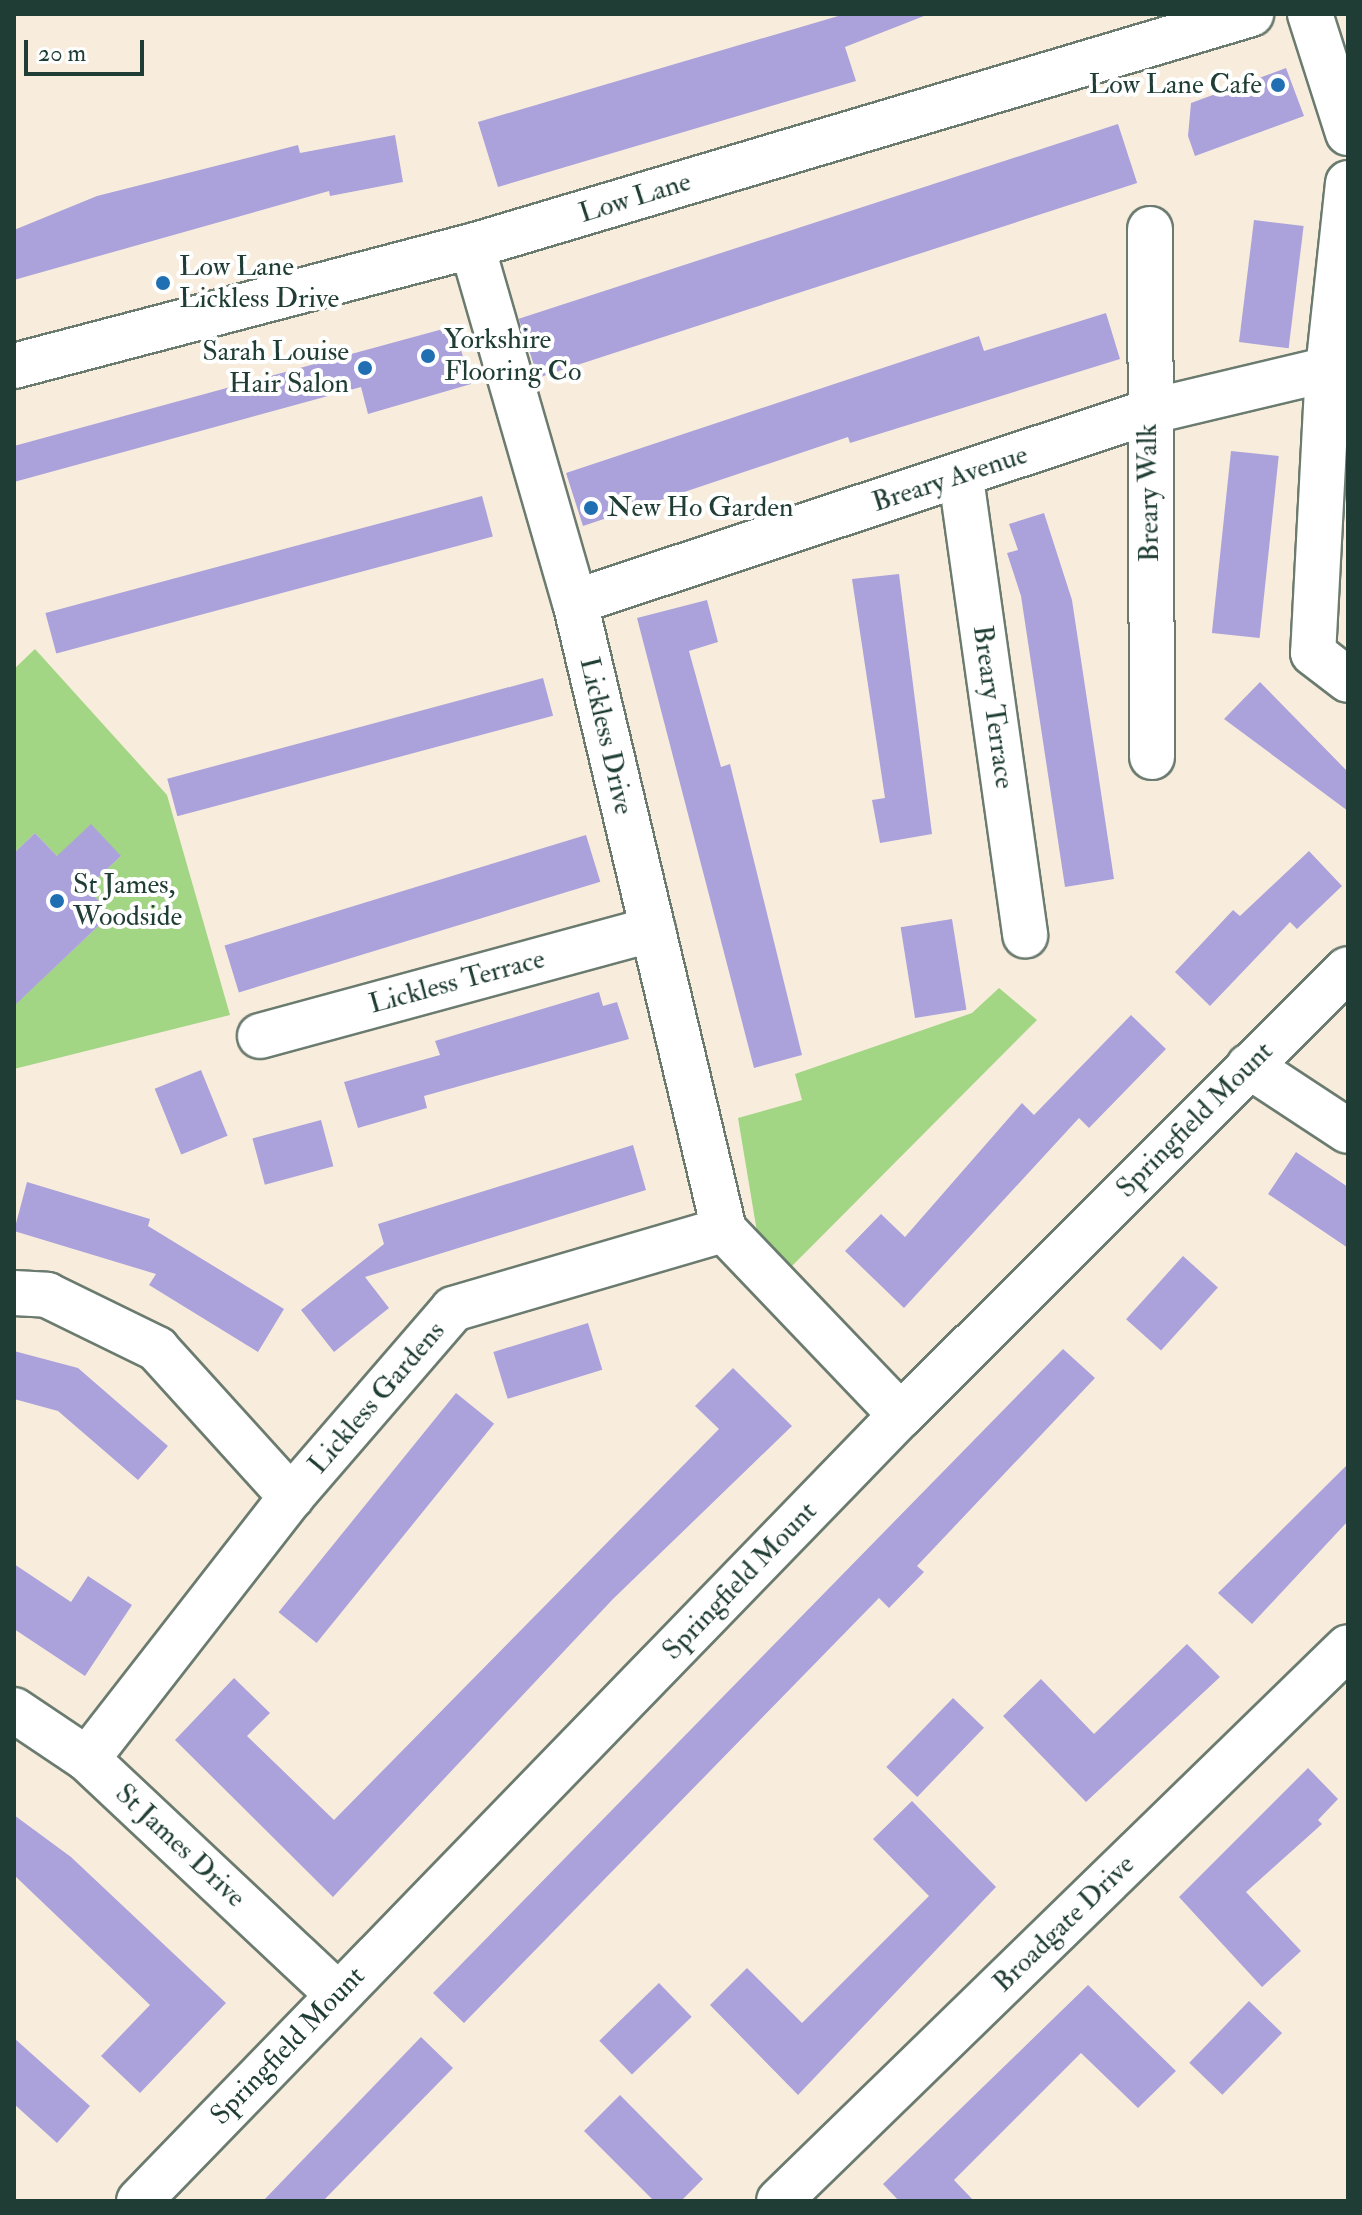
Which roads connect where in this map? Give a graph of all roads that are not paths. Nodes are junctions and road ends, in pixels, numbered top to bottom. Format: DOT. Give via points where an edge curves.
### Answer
graph roads {
  1 [pos="1251,14"];
  2 [pos="1310,14"];
  3 [pos="1348,133"];
  4 [pos="1348,183"];
  5 [pos="1150,229"];
  6 [pos="472,246"];
  7 [pos="14,366"];
  8 [pos="1328,369"];
  9 [pos="1148,412"];
  10 [pos="961,478"];
  11 [pos="575,602"];
  12 [pos="1348,680"];
  13 [pos="1152,757"];
  14 [pos="653,929"];
  15 [pos="1025,936"];
  16 [pos="1348,969"];
  17 [pos="260,1036"];
  18 [pos="1249,1066"];
  19 [pos="1348,1131"];
  20 [pos="724,1230"];
  21 [pos="14,1293"];
  22 [pos="901,1415"];
  23 [pos="291,1497"];
  24 [pos="1348,1647"];
  25 [pos="14,1710"];
  26 [pos="87,1759"];
  27 [pos="337,1994"];
  28 [pos="139,2201"];
  29 [pos="779,2201"];
  1 -- 6 [label="street, Low Lane"];
  2 -- 3 [label="street"];
  4 -- 8 [label="street"];
  5 -- 9 [label="street, Breary Walk"];
  6 -- 7 [label="street, Low Lane"];
  6 -- 11 [label="street, Lickless Drive"];
  8 -- 9 [label="street, Breary Avenue"];
  8 -- 12 [label="street" via="1313,653"];
  9 -- 10 [label="street, Breary Avenue"];
  9 -- 13 [label="street, Breary Walk"];
  10 -- 11 [label="street, Breary Avenue"];
  10 -- 15 [label="street, Breary Terrace"];
  11 -- 14 [label="street, Lickless Drive"];
  14 -- 17 [label="street, Lickless Terrace"];
  14 -- 20 [label="street, Lickless Drive"];
  16 -- 18 [label="street, Springfield Mount"];
  18 -- 19 [label="street"];
  18 -- 22 [label="street, Springfield Mount"];
  20 -- 22 [label="street"];
  20 -- 23 [label="street, Lickless Gardens" via="453,1309"];
  21 -- 23 [label="street" via="47,1295 157,1349"];
  22 -- 27 [label="street, Springfield Mount"];
  23 -- 26 [label="street, Lickless Gardens"];
  24 -- 29 [label="street, Broadgate Drive"];
  25 -- 26 [label="street, St James Drive"];
  26 -- 27 [label="street, St James Drive"];
  27 -- 28 [label="street, Springfield Mount"];
}
